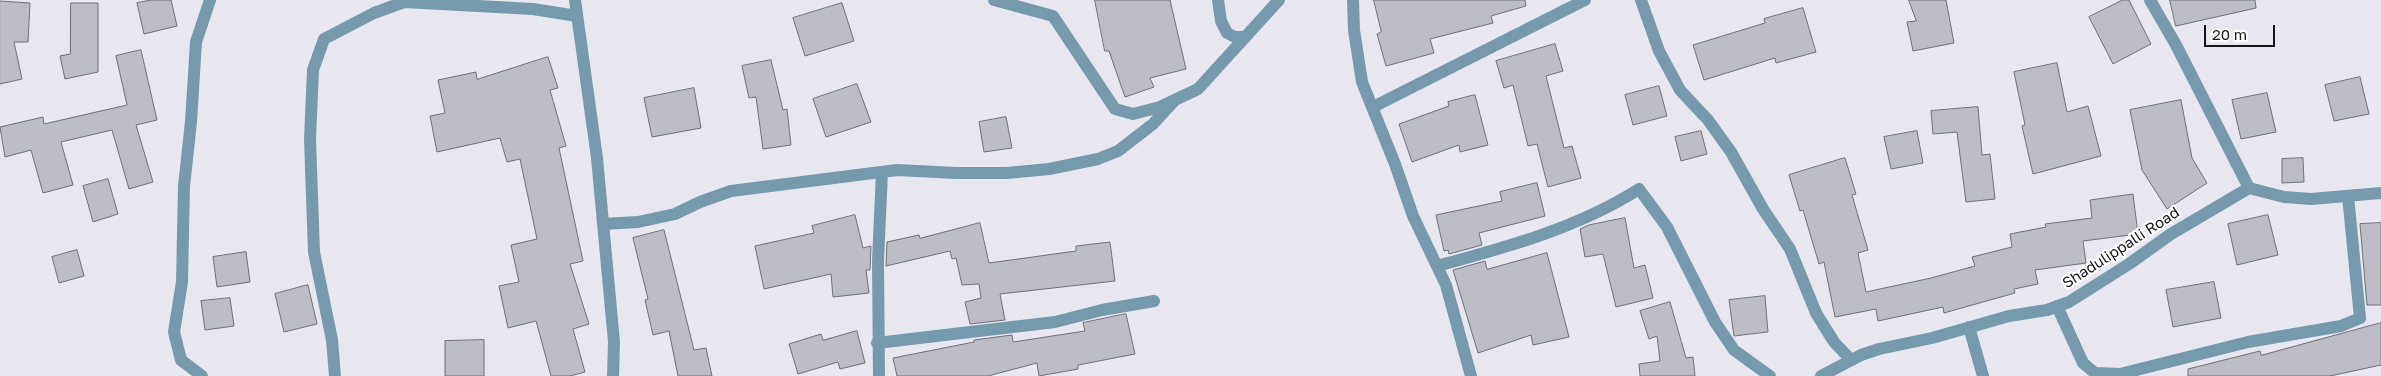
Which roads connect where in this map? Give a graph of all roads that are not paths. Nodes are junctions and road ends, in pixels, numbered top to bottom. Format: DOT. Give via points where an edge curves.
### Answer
graph roads {
  1 [pos="210,0"];
  2 [pos="575,0"];
  3 [pos="994,0"];
  4 [pos="1218,0"];
  5 [pos="1279,0"];
  6 [pos="1353,0"];
  7 [pos="1584,0"];
  8 [pos="1641,0"];
  9 [pos="2150,0"];
  10 [pos="577,16"];
  11 [pos="1246,37"];
  12 [pos="1174,101"];
  13 [pos="1373,107"];
  14 [pos="882,172"];
  15 [pos="2249,188"];
  16 [pos="2381,193"];
  17 [pos="2348,196"];
  18 [pos="603,224"];
  19 [pos="1437,266"];
  20 [pos="1154,301"];
  21 [pos="2057,306"];
  22 [pos="1969,327"];
  23 [pos="877,343"];
  24 [pos="1851,360"];
  25 [pos="202,376"];
  26 [pos="335,376"];
  27 [pos="613,376"];
  28 [pos="879,376"];
  29 [pos="1472,376"];
  30 [pos="1770,376"];
  31 [pos="1821,376"];
  32 [pos="1983,376"];
  1 -- 25 [label="street" via="196,42 184,186 182,282 174,332 181,360"];
  2 -- 10 [label="street"];
  3 -- 12 [label="street" via="1053,16 1115,109 1133,114"];
  4 -- 11 [label="street" via="1221,21 1227,33"];
  5 -- 11 [label="street"];
  6 -- 13 [label="street" via="1362,82"];
  7 -- 13 [label="street"];
  8 -- 24 [label="street" via="1659,51 1680,90 1708,120 1731,152 1762,209 1790,249 1816,313 1834,342"];
  9 -- 15 [label="street"];
  10 -- 18 [label="street"];
  10 -- 26 [label="street" via="533,9 404,2 374,13 324,39 313,70 310,139 314,252 332,340"];
  11 -- 12 [label="street" via="1198,89"];
  12 -- 14 [label="street" via="1153,124 1118,151 1098,159 1048,170 1007,173"];
  13 -- 19 [label="street" via="1413,216"];
  14 -- 18 [label="street" via="731,191 675,214 638,222"];
  14 -- 23 [label="street"];
  15 -- 17 [label="street" via="2284,198"];
  15 -- 21 [label="street, Shadulippalli Road" via="2171,234 2084,293"];
  16 -- 17 [label="street"];
  17 -- 21 [label="street" via="2360,318 2341,326 2248,342 2120,374 2095,373 2082,363"];
  18 -- 27 [label="street" via="614,342"];
  19 -- 29 [label="street" via="1446,285"];
  19 -- 30 [label="street" via="1556,230 1616,204 1639,189 1666,227 1715,322 1734,350"];
  20 -- 23 [label="street" via="1055,322"];
  21 -- 22 [label="street, Shadulippalli Road"];
  22 -- 24 [label="street, Shadulippalli Road" via="1879,349"];
  22 -- 32 [label="street"];
  23 -- 28 [label="street"];
  24 -- 31 [label="street, Shadulippalli Road"];
}
